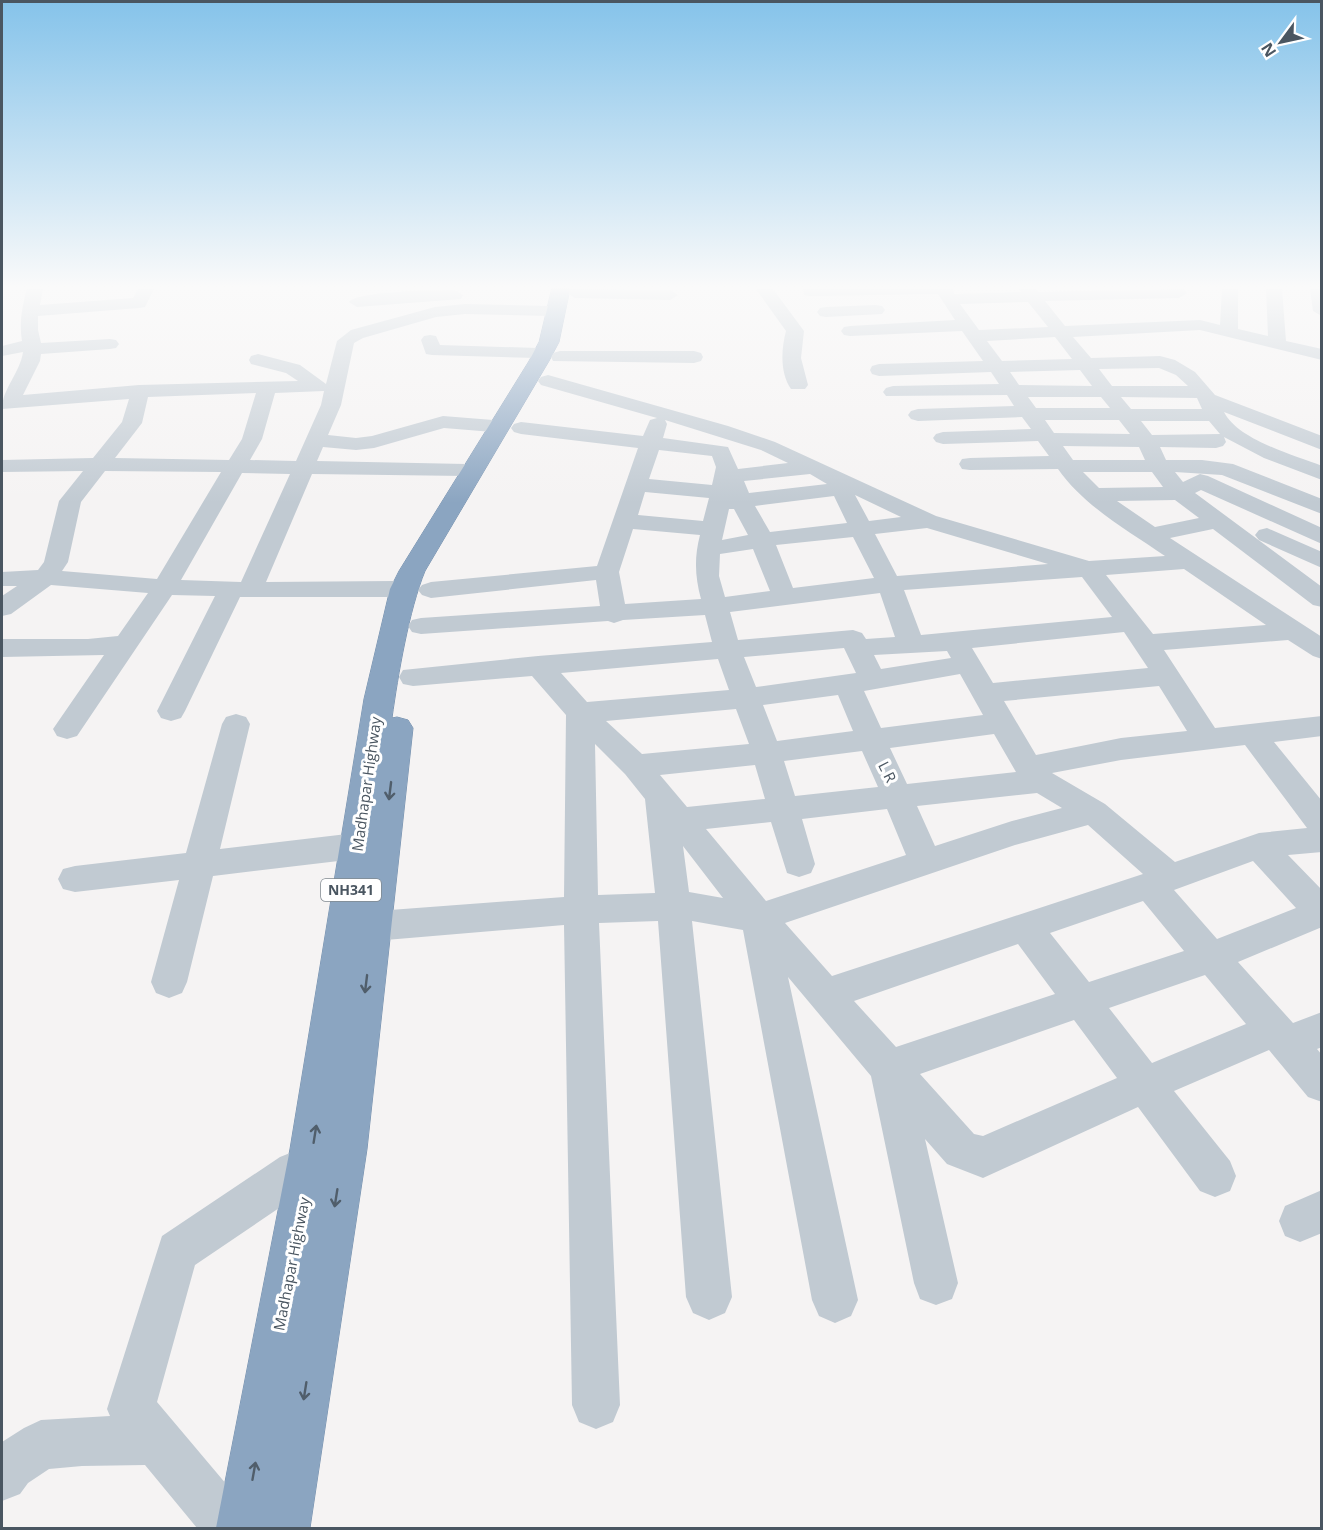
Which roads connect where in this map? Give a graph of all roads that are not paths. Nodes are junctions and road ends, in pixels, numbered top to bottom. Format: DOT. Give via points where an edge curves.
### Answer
graph roads {
  1 [pos="29,360"];
  2 [pos="260,360"];
  3 [pos="340,360"];
  4 [pos="552,360"];
  5 [pos="791,360"];
  6 [pos="992,360"];
  7 [pos="1086,360"];
  8 [pos="1088,365"];
  9 [pos="996,366"];
  10 [pos="49,369"];
  11 [pos="879,370"];
  12 [pos="27,371"];
  13 [pos="548,381"];
  14 [pos="798,385"];
  15 [pos="267,387"];
  16 [pos="319,387"];
  17 [pos="1013,390"];
  18 [pos="139,391"];
  19 [pos="893,392"];
  20 [pos="1107,392"];
  21 [pos="6,402"];
  22 [pos="1209,402"];
  23 [pos="331,405"];
  24 [pos="497,413"];
  25 [pos="661,413"];
  26 [pos="1029,413"];
  27 [pos="1127,414"];
  28 [pos="918,415"];
  29 [pos="518,434"];
  30 [pos="1046,437"];
  31 [pos="943,438"];
  32 [pos="1145,439"];
  33 [pos="1215,439"];
  34 [pos="315,440"];
  35 [pos="1322,444"];
  36 [pos="647,448"];
  37 [pos="101,464"];
  38 [pos="970,464"];
  39 [pos="1065,464"];
  40 [pos="2,466"];
  41 [pos="236,467"];
  42 [pos="1159,467"];
  43 [pos="303,468"];
  44 [pos="1322,474"];
  45 [pos="463,475"];
  46 [pos="830,478"];
  47 [pos="635,484"];
  48 [pos="728,488"];
  49 [pos="1180,493"];
  50 [pos="1093,495"];
  51 [pos="1322,507"];
  52 [pos="624,521"];
  53 [pos="928,521"];
  54 [pos="1218,521"];
  55 [pos="861,529"];
  56 [pos="1151,535"];
  57 [pos="1267,535"];
  58 [pos="1322,537"];
  59 [pos="710,539"];
  60 [pos="762,540"];
  61 [pos="1188,561"];
  62 [pos="1322,561"];
  63 [pos="1089,569"];
  64 [pos="607,572"];
  65 [pos="46,577"];
  66 [pos="2,579"];
  67 [pos="889,584"];
  68 [pos="165,587"];
  69 [pos="241,589"];
  70 [pos="395,589"];
  71 [pos="431,590"];
  72 [pos="1320,596"];
  73 [pos="785,599"];
  74 [pos="717,606"];
  75 [pos="2,608"];
  76 [pos="614,615"];
  77 [pos="421,626"];
  78 [pos="1287,627"];
  79 [pos="1138,633"];
  80 [pos="125,644"];
  81 [pos="911,644"];
  82 [pos="2,648"];
  83 [pos="858,648"];
  84 [pos="727,649"];
  85 [pos="1322,650"];
  86 [pos="961,653"];
  87 [pos="538,665"];
  88 [pos="1167,676"];
  89 [pos="413,677"];
  90 [pos="860,682"];
  91 [pos="985,693"];
  92 [pos="746,698"];
  93 [pos="171,711"];
  94 [pos="580,713"];
  95 [pos="1002,723"];
  96 [pos="236,724"];
  97 [pos="1322,726"];
  98 [pos="67,729"];
  99 [pos="1252,734"];
  100 [pos="869,739"];
  101 [pos="1207,739"];
  102 [pos="767,753"];
  103 [pos="636,766"];
  104 [pos="1035,774"];
  105 [pos="899,796"];
  106 [pos="669,808"];
  107 [pos="785,809"];
  108 [pos="1094,812"];
  109 [pos="1322,824"];
  110 [pos="1322,839"];
  111 [pos="1259,846"];
  112 [pos="347,847"];
  113 [pos="925,861"];
  114 [pos="201,864"];
  115 [pos="799,864"];
  116 [pos="75,879"];
  117 [pos="1160,882"];
  118 [pos="674,907"];
  119 [pos="580,910"];
  120 [pos="1321,912"];
  121 [pos="759,918"];
  122 [pos="359,927"];
  123 [pos="1025,927"];
  124 [pos="1212,957"];
  125 [pos="169,982"];
  126 [pos="824,995"];
  127 [pos="1082,1002"];
  128 [pos="1322,1029"];
  129 [pos="1281,1037"];
  130 [pos="889,1067"];
  131 [pos="1322,1083"];
  132 [pos="1146,1084"];
  133 [pos="295,1172"];
  134 [pos="1215,1176"];
  135 [pos="936,1283"];
  136 [pos="708,1298"];
  137 [pos="835,1300"];
  138 [pos="596,1405"];
  139 [pos="158,1440"];
  140 [pos="2,1476"];
  141 [pos="234,1525"];
  142 [pos="282,1528"];
  1 -- 12 [label="street"];
  2 -- 16 [label="street" via="293,369"];
  3 -- 23 [label="street"];
  4 -- 122 [label="highway, Madhapar Highway / NH341" via="423,590"];
  5 -- 14 [label="street"];
  6 -- 9 [label="street"];
  7 -- 8 [label="street"];
  8 -- 9 [label="street"];
  8 -- 20 [label="street"];
  8 -- 22 [label="street" via="1173,365 1184,370"];
  9 -- 11 [label="street"];
  9 -- 17 [label="street"];
  10 -- 12 [label="street"];
  12 -- 21 [label="street"];
  13 -- 25 [label="street"];
  15 -- 16 [label="street"];
  15 -- 18 [label="street"];
  15 -- 41 [label="street" via="252,439"];
  16 -- 23 [label="street"];
  17 -- 19 [label="street"];
  17 -- 20 [label="street"];
  17 -- 26 [label="street"];
  18 -- 21 [label="street"];
  18 -- 37 [label="street" via="132,423"];
  20 -- 22 [label="street"];
  20 -- 27 [label="street"];
  22 -- 27 [label="street"];
  22 -- 35 [label="street"];
  22 -- 44 [label="street" via="1224,428"];
  23 -- 34 [label="street"];
  24 -- 34 [label="street" via="443,422 374,442"];
  25 -- 36 [label="street"];
  25 -- 46 [label="street" via="758,443"];
  26 -- 27 [label="street"];
  26 -- 28 [label="street"];
  26 -- 30 [label="street"];
  27 -- 32 [label="street"];
  29 -- 36 [label="street"];
  30 -- 31 [label="street"];
  30 -- 32 [label="street"];
  30 -- 39 [label="street"];
  32 -- 33 [label="street" via="1216,442"];
  32 -- 42 [label="street"];
  34 -- 43 [label="street"];
  36 -- 47 [label="street"];
  36 -- 48 [label="street" via="721,451"];
  37 -- 40 [label="street"];
  37 -- 41 [label="street"];
  37 -- 65 [label="street" via="70,501 56,562"];
  38 -- 39 [label="street"];
  39 -- 42 [label="street"];
  39 -- 50 [label="street"];
  41 -- 43 [label="street"];
  41 -- 68 [label="street"];
  42 -- 49 [label="street"];
  42 -- 51 [label="street" via="1225,469"];
  43 -- 45 [label="street"];
  43 -- 69 [label="street"];
  46 -- 48 [label="street"];
  46 -- 48 [label="street"];
  46 -- 53 [label="street"];
  46 -- 55 [label="street"];
  47 -- 48 [label="street"];
  47 -- 52 [label="street"];
  48 -- 59 [label="street"];
  48 -- 60 [label="street"];
  49 -- 50 [label="street"];
  49 -- 54 [label="street"];
  49 -- 58 [label="street" via="1200,481"];
  50 -- 56 [label="street"];
  52 -- 59 [label="street"];
  52 -- 64 [label="street"];
  53 -- 55 [label="street"];
  53 -- 63 [label="street"];
  54 -- 56 [label="street"];
  54 -- 72 [label="street"];
  55 -- 60 [label="street"];
  55 -- 67 [label="street"];
  56 -- 61 [label="street"];
  57 -- 62 [label="street"];
  59 -- 60 [label="street"];
  59 -- 74 [label="street" via="707,576"];
  60 -- 73 [label="street"];
  61 -- 63 [label="street"];
  61 -- 78 [label="street"];
  63 -- 67 [label="street"];
  63 -- 79 [label="street"];
  64 -- 71 [label="street"];
  64 -- 76 [label="street"];
  65 -- 66 [label="street"];
  65 -- 68 [label="street"];
  65 -- 75 [label="street"];
  67 -- 73 [label="street"];
  67 -- 81 [label="street"];
  68 -- 69 [label="street"];
  68 -- 80 [label="street"];
  69 -- 70 [label="street"];
  69 -- 93 [label="street"];
  72 -- 78 [label="street"];
  73 -- 74 [label="street"];
  74 -- 76 [label="street"];
  74 -- 84 [label="street"];
  76 -- 77 [label="street"];
  78 -- 79 [label="street"];
  78 -- 85 [label="street"];
  79 -- 86 [label="street" via="1046,631"];
  79 -- 88 [label="street"];
  80 -- 82 [label="street"];
  80 -- 98 [label="street"];
  81 -- 83 [label="street"];
  81 -- 86 [label="street"];
  83 -- 84 [label="street" via="853,639"];
  83 -- 90 [label="street, L R"];
  84 -- 87 [label="street"];
  84 -- 92 [label="street"];
  86 -- 90 [label="street"];
  86 -- 91 [label="street"];
  87 -- 89 [label="street"];
  87 -- 94 [label="street"];
  88 -- 91 [label="street"];
  88 -- 101 [label="street"];
  90 -- 92 [label="street"];
  90 -- 100 [label="street, L R"];
  91 -- 95 [label="street"];
  92 -- 94 [label="street"];
  92 -- 102 [label="street"];
  94 -- 103 [label="street"];
  94 -- 119 [label="street"];
  95 -- 100 [label="street"];
  95 -- 104 [label="street"];
  96 -- 114 [label="street"];
  97 -- 99 [label="street"];
  99 -- 101 [label="street"];
  99 -- 109 [label="street"];
  100 -- 102 [label="street"];
  100 -- 105 [label="street, L R"];
  101 -- 104 [label="street" via="1121,749"];
  102 -- 103 [label="street"];
  102 -- 107 [label="street"];
  103 -- 106 [label="street"];
  104 -- 105 [label="street"];
  104 -- 108 [label="street"];
  105 -- 107 [label="street"];
  105 -- 113 [label="street, L R"];
  106 -- 107 [label="street"];
  106 -- 118 [label="street"];
  106 -- 121 [label="street"];
  107 -- 115 [label="street"];
  108 -- 113 [label="street" via="1011,832"];
  108 -- 117 [label="street"];
  110 -- 111 [label="street"];
  111 -- 117 [label="street"];
  111 -- 120 [label="street"];
  112 -- 114 [label="street"];
  113 -- 121 [label="street"];
  114 -- 116 [label="street"];
  114 -- 125 [label="street"];
  117 -- 123 [label="street"];
  117 -- 124 [label="street"];
  118 -- 119 [label="street"];
  118 -- 121 [label="street"];
  118 -- 136 [label="street"];
  119 -- 122 [label="street"];
  119 -- 138 [label="street"];
  120 -- 124 [label="street"];
  121 -- 126 [label="street"];
  121 -- 137 [label="street"];
  141 -- 122 [label="highway, Madhapar Highway / NH341, one-way"];
  122 -- 142 [label="highway, Madhapar Highway / NH341, one-way" via="344,1149"];
  123 -- 126 [label="street"];
  123 -- 127 [label="street"];
  124 -- 127 [label="street"];
  124 -- 129 [label="street"];
  126 -- 130 [label="street"];
  127 -- 130 [label="street"];
  127 -- 132 [label="street"];
  128 -- 129 [label="street"];
  129 -- 131 [label="street"];
  129 -- 132 [label="street"];
  130 -- 132 [label="street" via="961,1150 983,1158"];
  130 -- 135 [label="street"];
  132 -- 134 [label="street"];
  133 -- 139 [label="street" via="177,1251 131,1409"];
  139 -- 140 [label="street" via="40,1445 10,1465"];
  139 -- 141 [label="street"];
}
